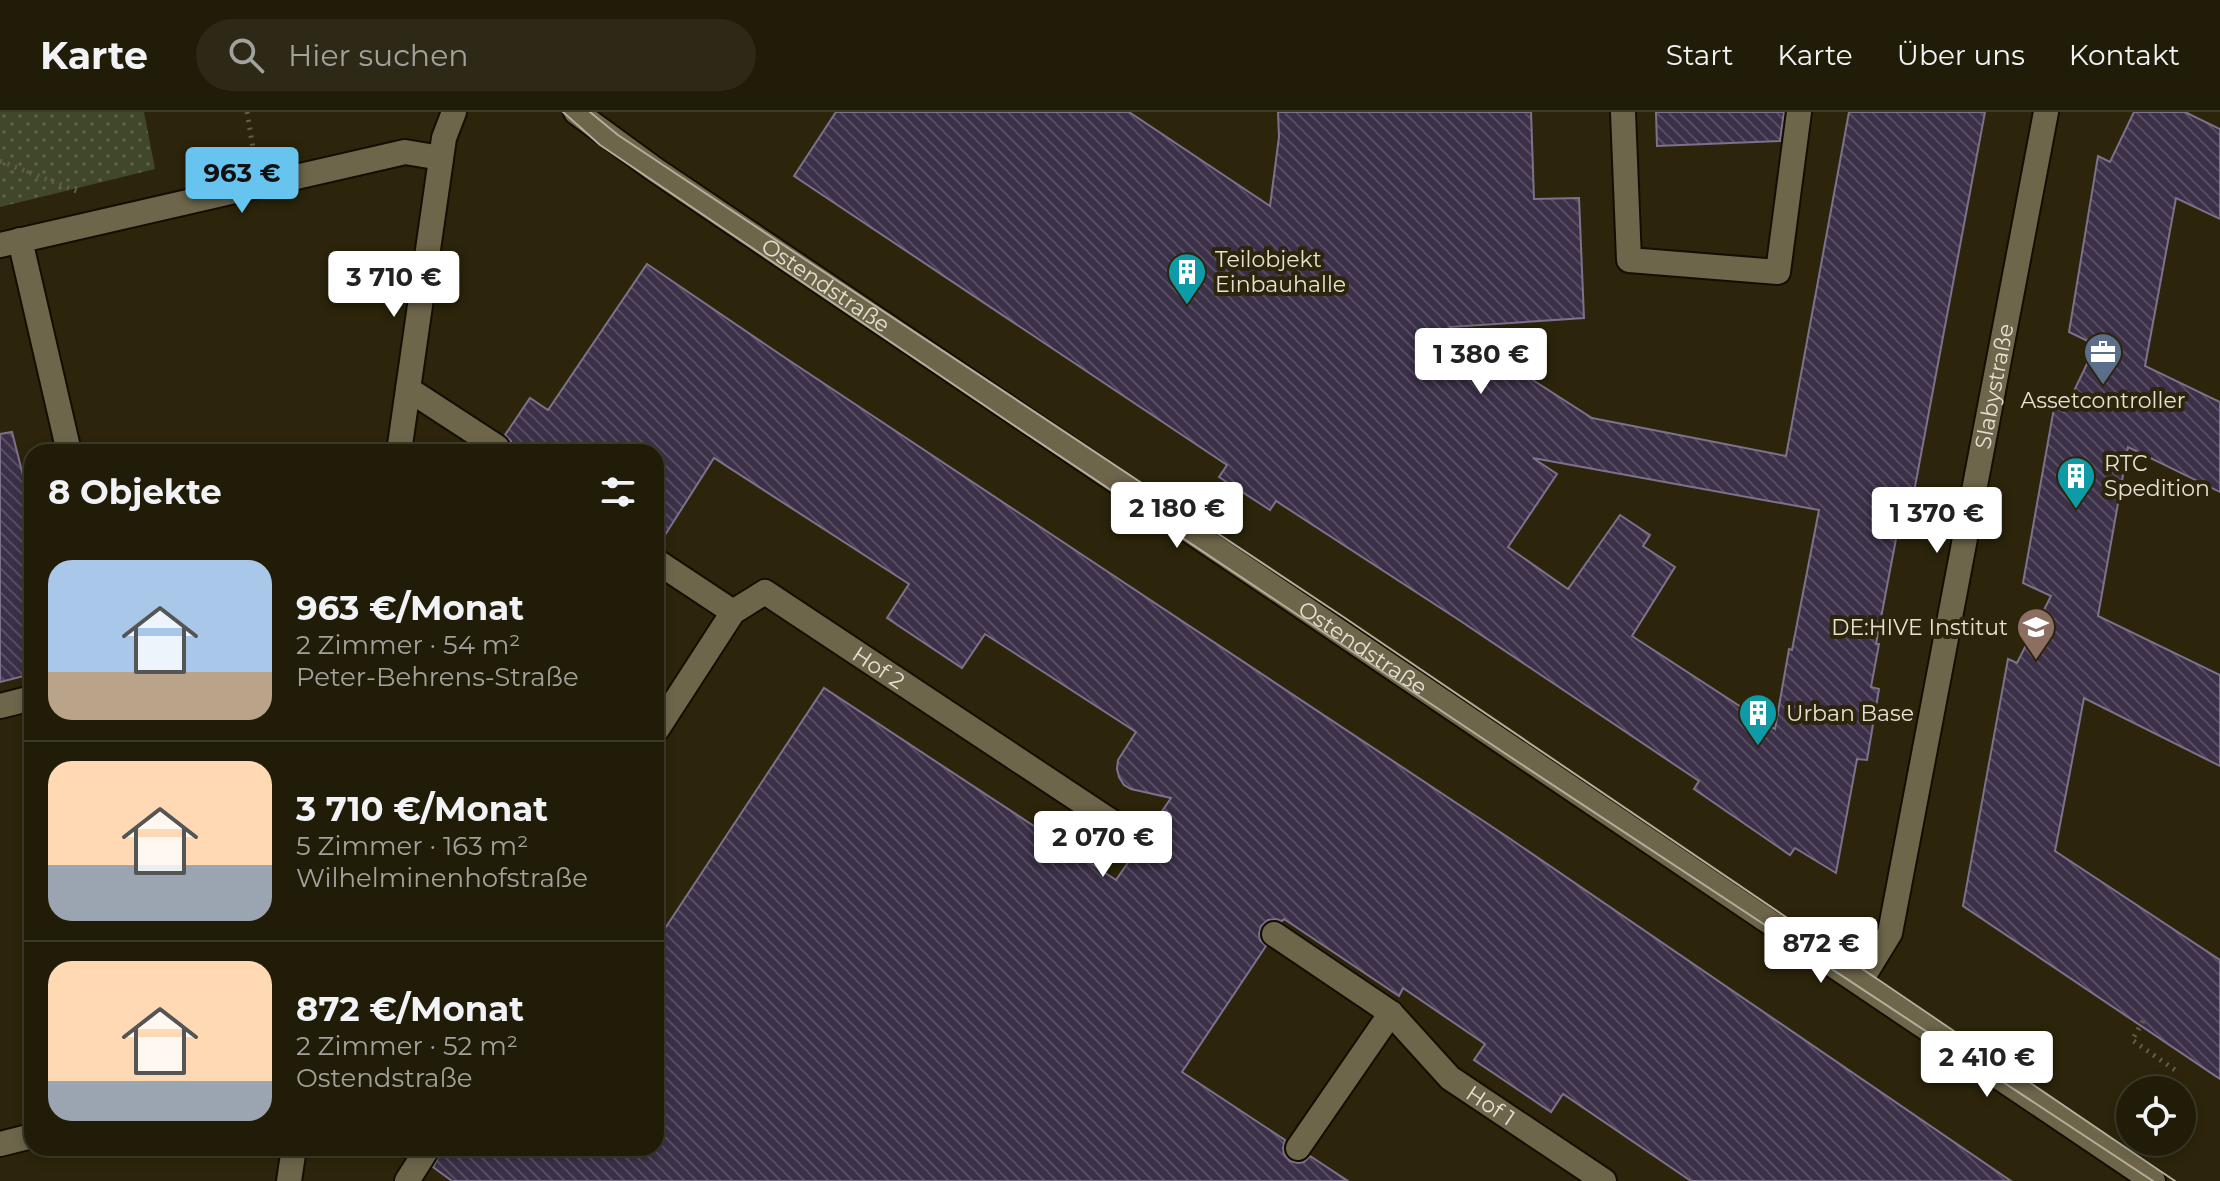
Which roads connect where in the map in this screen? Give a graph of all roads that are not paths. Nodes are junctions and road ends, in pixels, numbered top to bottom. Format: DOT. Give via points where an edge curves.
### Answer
graph roads {
  1 [pos="454,112"];
  2 [pos="576,112"];
  3 [pos="1623,112"];
  4 [pos="1799,112"];
  5 [pos="2046,112"];
  6 [pos="441,158"];
  7 [pos="10,243"];
  8 [pos="408,389"];
  9 [pos="67,444"];
  10 [pos="400,444"];
  11 [pos="492,444"];
  12 [pos="664,566"];
  13 [pos="733,612"];
  14 [pos="24,700"];
  15 [pos="0,706"];
  16 [pos="664,719"];
  17 [pos="1142,842"];
  18 [pos="1274,934"];
  19 [pos="1860,982"];
  20 [pos="1391,1013"];
  21 [pos="24,1138"];
  22 [pos="0,1144"];
  23 [pos="1298,1148"];
  24 [pos="293,1156"];
  25 [pos="423,1156"];
  26 [pos="289,1181"];
  27 [pos="407,1181"];
  28 [pos="1604,1181"];
  29 [pos="2153,1181"];
  1 -- 6 [label="street"];
  2 -- 19 [label="street, Ostendstraße"];
  3 -- 4 [label="street" via="1629,260 1778,272"];
  5 -- 19 [label="street, Slabystraße" via="1890,933"];
  6 -- 7 [label="street" via="405,152"];
  6 -- 8 [label="street"];
  7 -- 9 [label="street"];
  8 -- 10 [label="street"];
  8 -- 11 [label="street"];
  12 -- 13 [label="street"];
  13 -- 16 [label="street, Hof 2"];
  13 -- 17 [label="street, Hof 2" via="765,592"];
  14 -- 15 [label="street"];
  18 -- 20 [label="street, Hof 1"];
  19 -- 29 [label="street, Ostendstraße"];
  20 -- 23 [label="street"];
  20 -- 28 [label="street, Hof 1" via="1450,1078"];
  21 -- 22 [label="street"];
  24 -- 26 [label="street"];
  25 -- 27 [label="street"];
}
